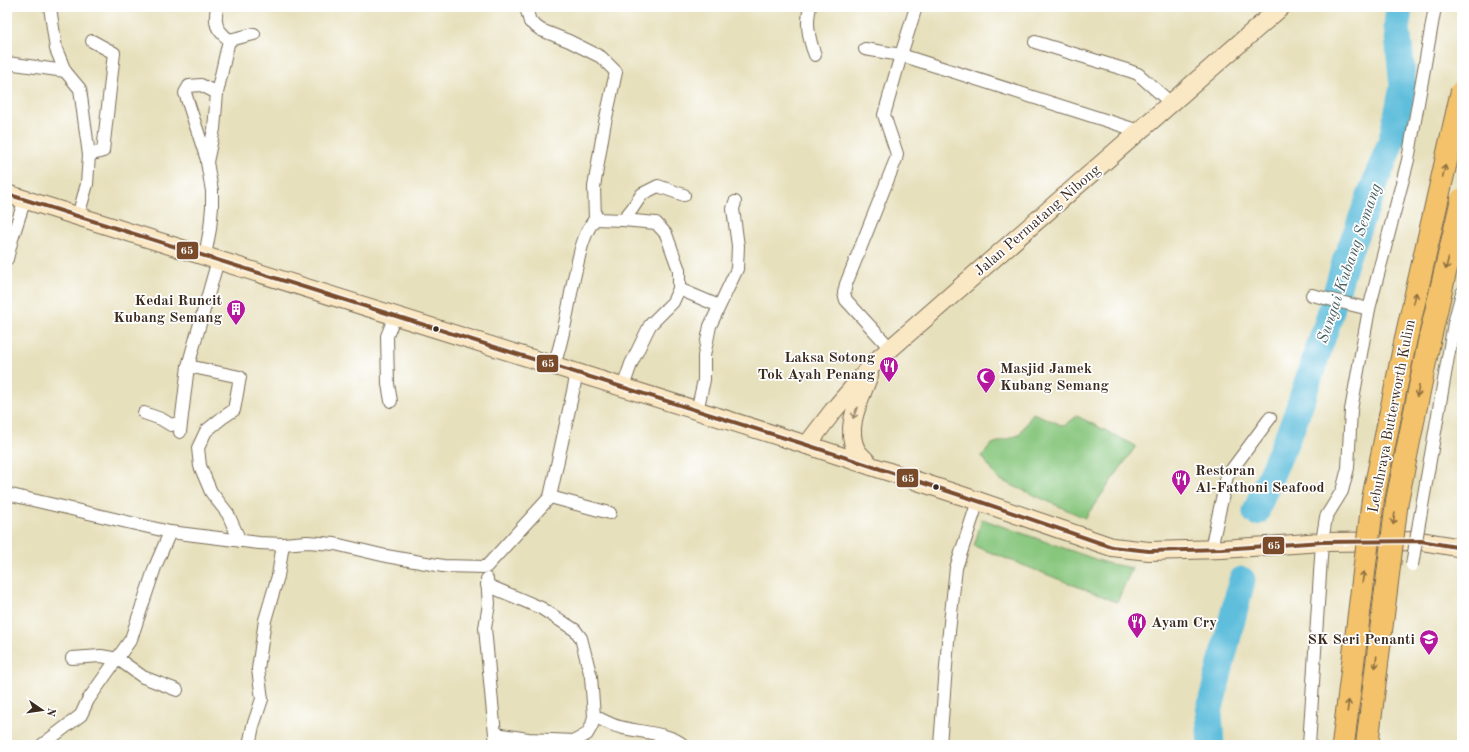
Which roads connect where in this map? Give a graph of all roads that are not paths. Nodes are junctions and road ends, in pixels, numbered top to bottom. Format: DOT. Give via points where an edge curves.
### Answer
graph roads {
  1 [pos="50,7"];
  2 [pos="217,7"];
  3 [pos="526,7"];
  4 [pos="810,7"];
  5 [pos="916,7"];
  6 [pos="1280,7"];
  7 [pos="1435,7"];
  8 [pos="254,34"];
  9 [pos="229,40"];
  10 [pos="92,41"];
  11 [pos="1035,42"];
  12 [pos="865,49"];
  13 [pos="814,54"];
  14 [pos="900,56"];
  15 [pos="7,63"];
  16 [pos="64,71"];
  17 [pos="1462,91"];
  18 [pos="217,93"];
  19 [pos="1171,103"];
  20 [pos="1139,131"];
  21 [pos="89,155"];
  22 [pos="207,162"];
  23 [pos="7,194"];
  24 [pos="684,195"];
  25 [pos="24,199"];
  26 [pos="1462,199"];
  27 [pos="735,202"];
  28 [pos="78,216"];
  29 [pos="595,219"];
  30 [pos="623,220"];
  31 [pos="211,258"];
  32 [pos="7,259"];
  33 [pos="679,289"];
  34 [pos="1462,293"];
  35 [pos="1315,296"];
  36 [pos="719,306"];
  37 [pos="1369,309"];
  38 [pos="395,316"];
  39 [pos="890,348"];
  40 [pos="874,363"];
  41 [pos="554,365"];
  42 [pos="188,366"];
  43 [pos="578,373"];
  44 [pos="623,387"];
  45 [pos="391,401"];
  46 [pos="697,410"];
  47 [pos="144,413"];
  48 [pos="1270,418"];
  49 [pos="807,445"];
  50 [pos="871,466"];
  51 [pos="7,494"];
  52 [pos="550,497"];
  53 [pos="978,500"];
  54 [pos="610,513"];
  55 [pos="170,532"];
  56 [pos="240,541"];
  57 [pos="1318,542"];
  58 [pos="283,544"];
  59 [pos="1462,548"];
  60 [pos="1217,549"];
  61 [pos="1412,565"];
  62 [pos="486,568"];
  63 [pos="487,585"];
  64 [pos="72,658"];
  65 [pos="118,659"];
  66 [pos="177,690"];
  67 [pos="594,716"];
  68 [pos="496,740"];
  69 [pos="42,745"];
  70 [pos="249,745"];
  71 [pos="683,745"];
  72 [pos="940,745"];
  73 [pos="1309,745"];
  74 [pos="1343,745"];
  75 [pos="1366,745"];
  1 -- 16 [label="street" via="56,49"];
  2 -- 9 [label="street" via="216,24"];
  3 -- 29 [label="street" via="530,22 541,30 570,41 601,58 616,72 594,187"];
  4 -- 13 [label="street" via="807,16"];
  5 -- 14 [label="street"];
  6 -- 19 [label="main road, Jalan Permatang Nibong"];
  7 -- 37 [label="street" via="1408,160"];
  8 -- 9 [label="street"];
  9 -- 18 [label="street"];
  10 -- 21 [label="street" via="114,53 103,150"];
  11 -- 19 [label="street" via="1138,74"];
  12 -- 14 [label="street"];
  14 -- 20 [label="street"];
  14 -- 39 [label="street" via="884,115 897,154 896,159 844,293 846,300"];
  15 -- 16 [label="street"];
  16 -- 21 [label="street" via="80,89"];
  74 -- 17 [label="highway, Lebuhraya Butterworth Kulim, one-way, bridge" via="1373,499 1406,338"];
  18 -- 22 [label="street" via="214,130"];
  18 -- 22 [label="street" via="201,85 189,86 185,93"];
  19 -- 20 [label="main road, Jalan Permatang Nibong"];
  20 -- 39 [label="main road, Jalan Permatang Nibong"];
  21 -- 28 [label="street" via="87,184"];
  22 -- 31 [label="street" via="212,191"];
  23 -- 25 [label="main road"];
  24 -- 30 [label="street" via="658,186 642,194"];
  25 -- 28 [label="main road"];
  25 -- 32 [label="street"];
  26 -- 75 [label="highway, Lebuhraya Butterworth Kulim, one-way, bridge" via="1429,342 1397,501"];
  27 -- 36 [label="street" via="737,269"];
  28 -- 31 [label="main road"];
  29 -- 30 [label="street"];
  29 -- 41 [label="street" via="589,226 579,254 563,335"];
  30 -- 33 [label="street" via="656,223 666,234 679,270"];
  31 -- 38 [label="main road"];
  31 -- 42 [label="street"];
  33 -- 36 [label="street"];
  33 -- 44 [label="street" via="673,302 650,325"];
  34 -- 61 [label="street, bridge" via="1454,322"];
  35 -- 37 [label="street"];
  36 -- 46 [label="street" via="708,334 704,356 704,380"];
  37 -- 57 [label="street" via="1351,410 1348,468 1342,490 1326,517"];
  38 -- 41 [label="main road"];
  38 -- 45 [label="street" via="387,336"];
  39 -- 40 [label="main road, Jalan Permatang Nibong"];
  40 -- 49 [label="main road, Jalan Permatang Nibong"];
  40 -- 50 [label="main road, one-way" via="852,421 852,438 856,450"];
  41 -- 43 [label="main road"];
  42 -- 47 [label="street" via="180,427"];
  42 -- 56 [label="street" via="240,377 234,410 206,431 198,448 200,466 211,492 228,514"];
  43 -- 44 [label="main road"];
  43 -- 52 [label="street"];
  44 -- 46 [label="main road"];
  46 -- 49 [label="main road"];
  48 -- 60 [label="street" via="1227,476"];
  49 -- 50 [label="main road"];
  50 -- 53 [label="main road"];
  51 -- 55 [label="street"];
  52 -- 54 [label="street"];
  52 -- 62 [label="street"];
  53 -- 60 [label="main road" via="1112,547 1149,551"];
  53 -- 72 [label="street" via="956,568"];
  55 -- 56 [label="street"];
  55 -- 65 [label="street" via="155,567 131,639"];
  56 -- 58 [label="street"];
  57 -- 59 [label="main road" via="1421,541"];
  57 -- 60 [label="main road"];
  57 -- 73 [label="street"];
  58 -- 62 [label="street" via="335,544 443,566"];
  58 -- 70 [label="street" via="278,576 265,620 258,670 262,698"];
  62 -- 63 [label="street"];
  63 -- 67 [label="street" via="541,608 575,630 581,638 591,677"];
  63 -- 68 [label="street" via="489,604 485,628"];
  64 -- 65 [label="street" via="101,656"];
  65 -- 66 [label="street" via="143,677"];
  65 -- 69 [label="street" via="88,700 82,715"];
  67 -- 68 [label="street" via="587,734 575,741"];
  67 -- 71 [label="street" via="621,728 678,740"];
}
